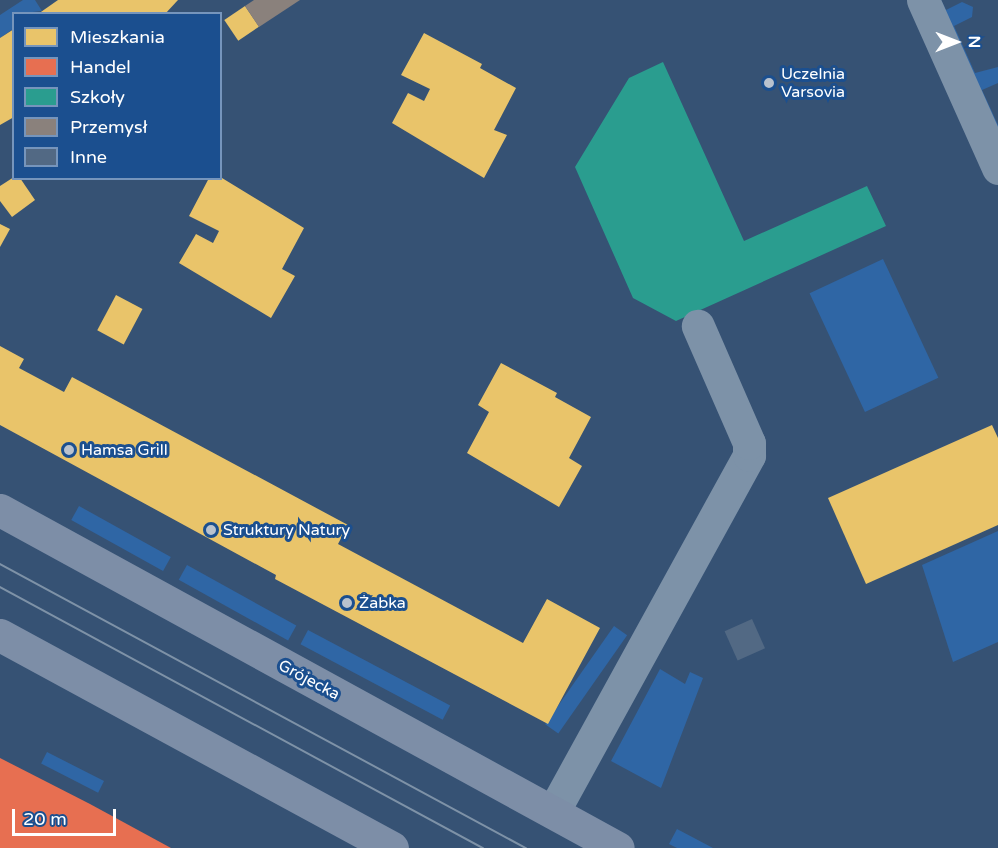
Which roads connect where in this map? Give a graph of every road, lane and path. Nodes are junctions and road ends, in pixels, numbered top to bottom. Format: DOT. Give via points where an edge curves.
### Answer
graph roads {
  1 [pos="923,0"];
  2 [pos="998,168"];
  3 [pos="698,326"];
  4 [pos="0,510"];
  5 [pos="0,635"];
  6 [pos="553,812"];
  7 [pos="392,848"];
  8 [pos="618,848"];
  1 -- 2 [label="lane"];
  3 -- 6 [label="lane" via="749,443 749,455"];
  4 -- 6 [label="main road, Grójecka"];
  5 -- 7 [label="main road"];
  6 -- 8 [label="main road, Grójecka"];
}
